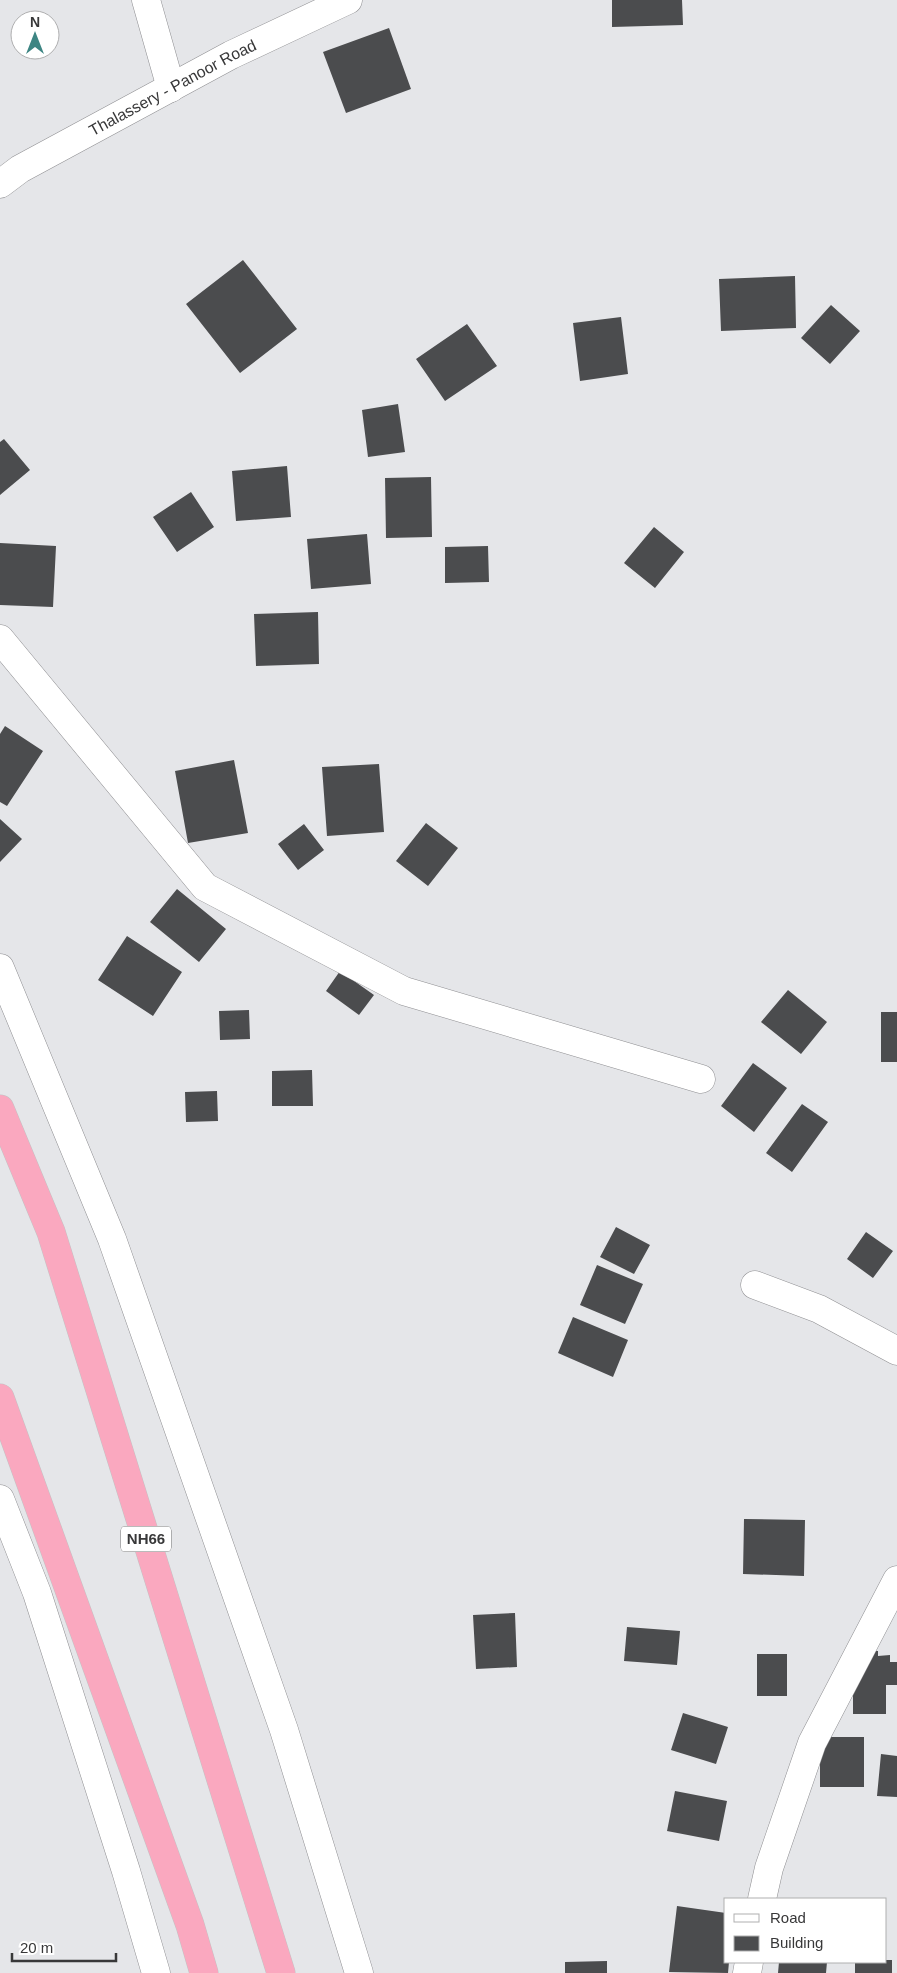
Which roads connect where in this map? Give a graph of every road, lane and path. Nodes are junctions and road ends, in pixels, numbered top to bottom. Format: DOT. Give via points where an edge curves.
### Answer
graph roads {
  1 [pos="146,0"];
  2 [pos="348,0"];
  3 [pos="171,88"];
  4 [pos="0,184"];
  5 [pos="0,639"];
  6 [pos="0,968"];
  7 [pos="701,1079"];
  8 [pos="0,1109"];
  9 [pos="755,1285"];
  10 [pos="897,1352"];
  11 [pos="0,1398"];
  12 [pos="0,1499"];
  13 [pos="897,1580"];
  14 [pos="762,1898"];
  15 [pos="156,1973"];
  16 [pos="204,1973"];
  17 [pos="281,1973"];
  18 [pos="359,1973"];
  1 -- 3 [label="street"];
  2 -- 3 [label="street, Thalassery - Panoor Road" via="231,55"];
  3 -- 4 [label="street, Thalassery - Panoor Road" via="20,169"];
  5 -- 7 [label="street" via="205,887 404,991"];
  6 -- 18 [label="street" via="112,1239 284,1730"];
  8 -- 17 [label="highway, NH66" via="51,1232"];
  9 -- 10 [label="street" via="819,1309"];
  11 -- 16 [label="highway" via="187,1916"];
  12 -- 15 [label="street" via="37,1593"];
  13 -- 14 [label="street" via="812,1743 769,1868"];
}
